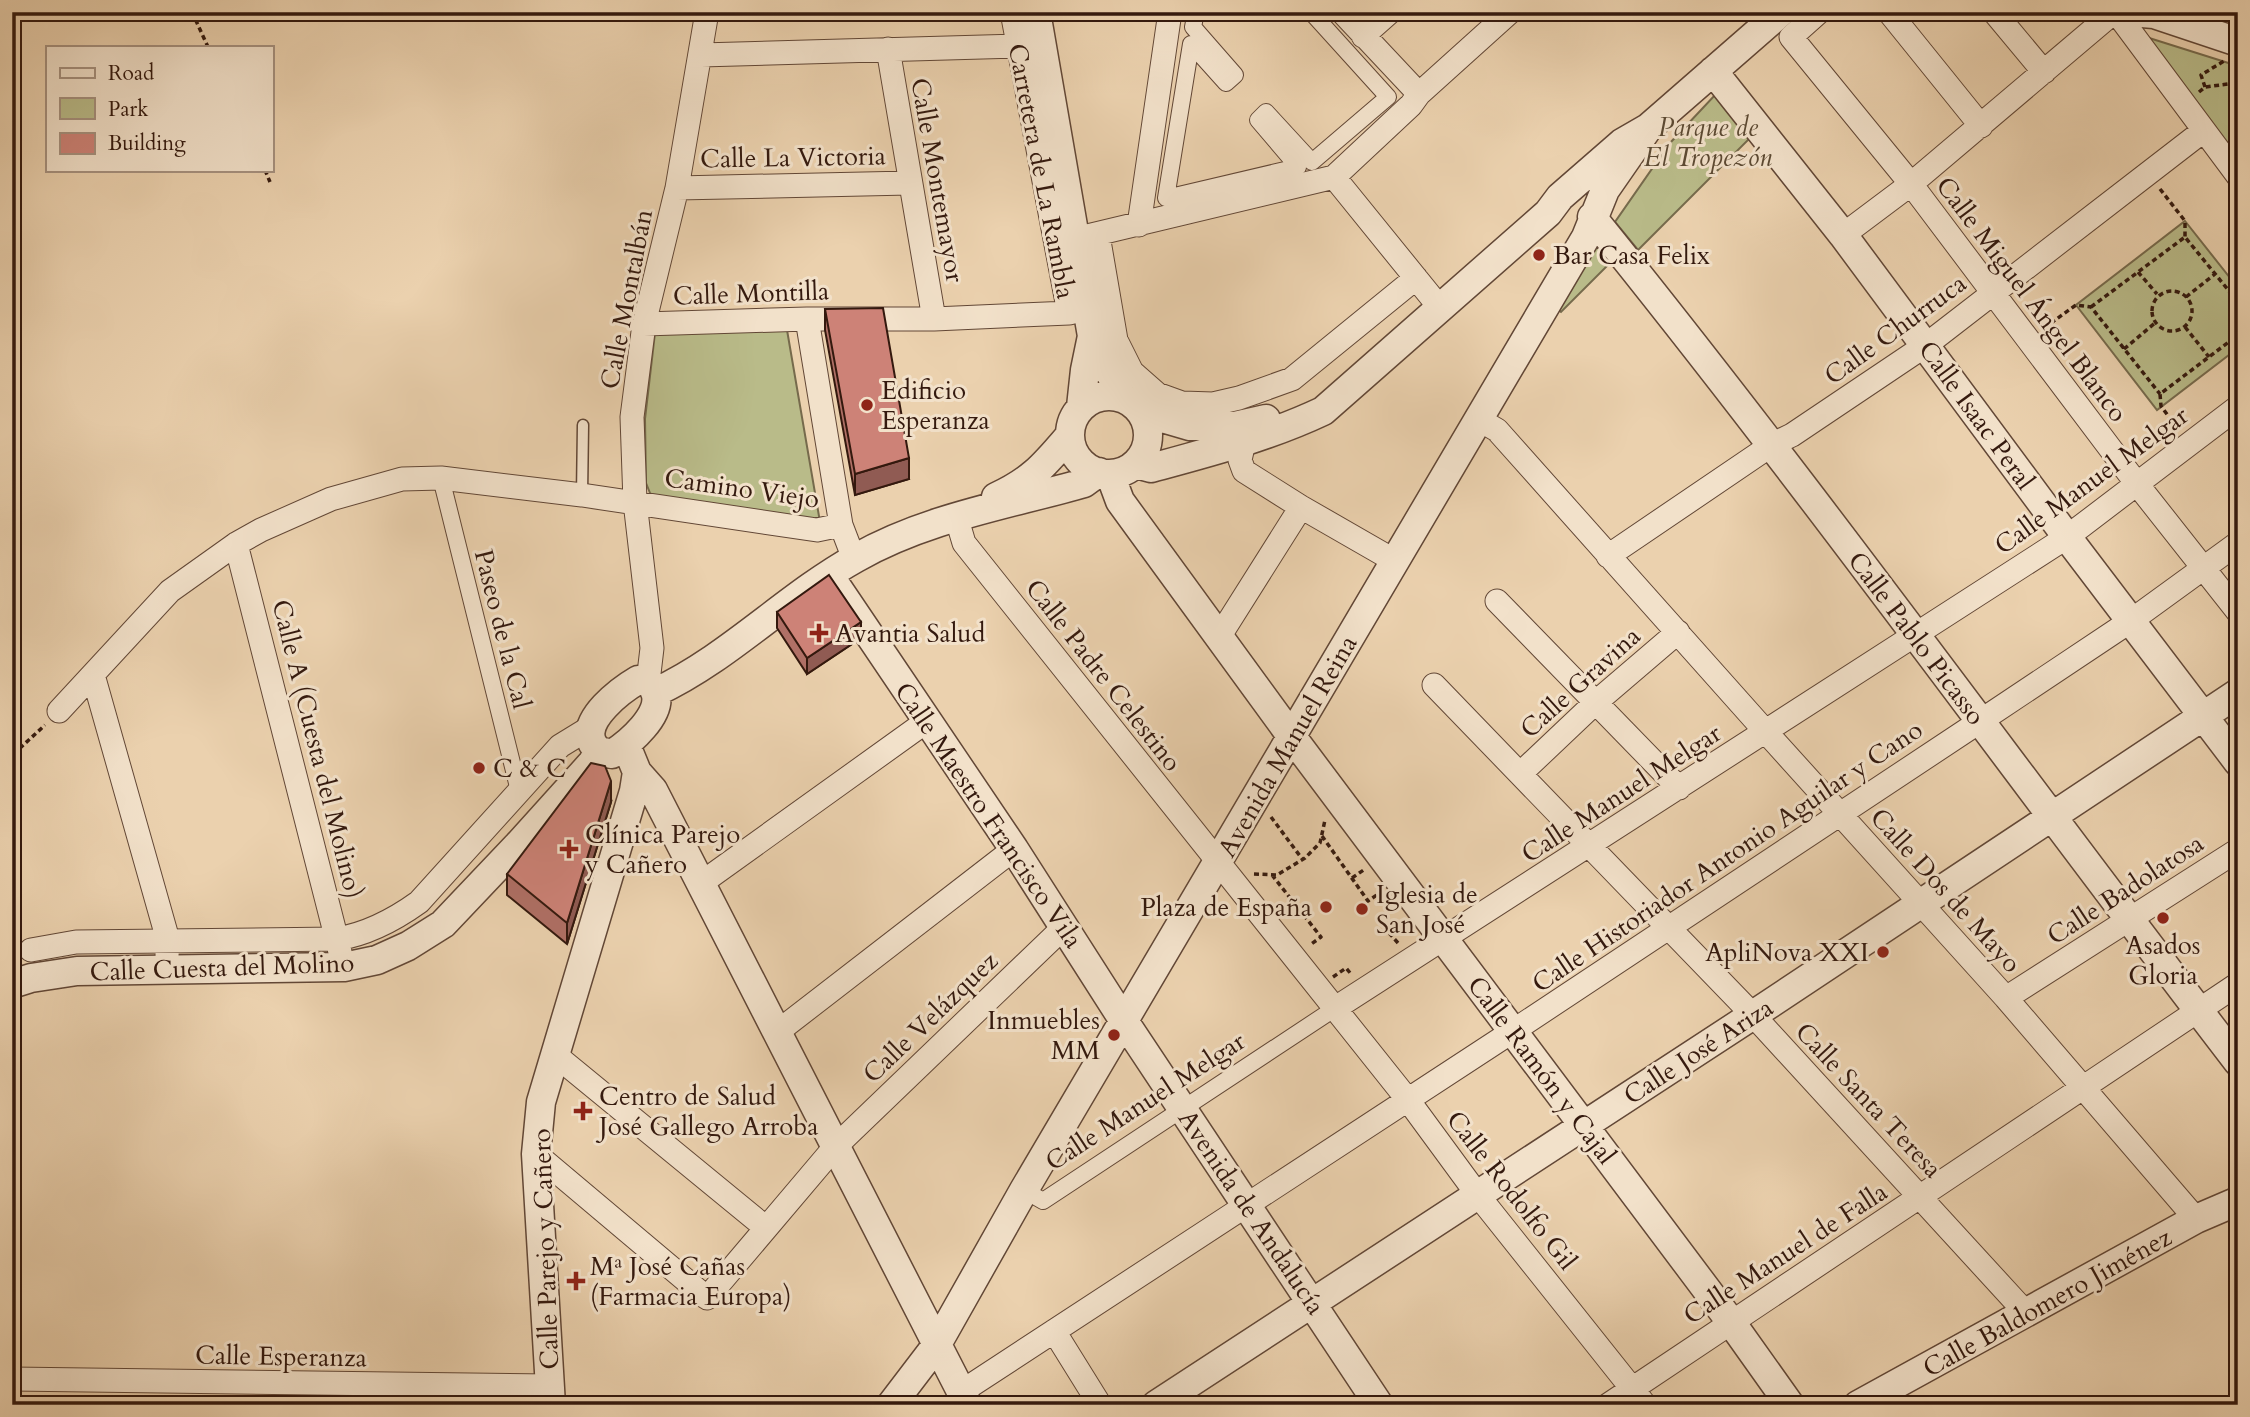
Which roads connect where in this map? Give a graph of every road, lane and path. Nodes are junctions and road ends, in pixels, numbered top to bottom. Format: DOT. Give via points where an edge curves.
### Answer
graph roads {
  1 [pos="192,12"];
  2 [pos="707,12"];
  3 [pos="1013,12"];
  4 [pos="1036,12"];
  5 [pos="1196,12"];
  6 [pos="1311,12"];
  7 [pos="1342,12"];
  8 [pos="1390,12"];
  9 [pos="1510,12"];
  10 [pos="1819,12"];
  11 [pos="1889,12"];
  12 [pos="1994,12"];
  13 [pos="2115,12"];
  14 [pos="2129,12"];
  15 [pos="1175,24"];
  16 [pos="1786,25"];
  17 [pos="1363,36"];
  18 [pos="208,46"];
  19 [pos="1019,46"];
  20 [pos="888,49"];
  21 [pos="2233,50"];
  22 [pos="701,55"];
  23 [pos="1713,71"];
  24 [pos="2044,72"];
  25 [pos="1228,76"];
  26 [pos="2205,87"];
  27 [pos="2238,92"];
  28 [pos="1419,94"];
  29 [pos="2183,103"];
  30 [pos="1265,119"];
  31 [pos="1981,126"];
  32 [pos="1648,128"];
  33 [pos="2203,131"];
  34 [pos="265,172"];
  35 [pos="2148,174"];
  36 [pos="2238,176"];
  37 [pos="1326,179"];
  38 [pos="270,182"];
  39 [pos="909,183"];
  40 [pos="1911,184"];
  41 [pos="677,188"];
  42 [pos="1548,213"];
  43 [pos="1592,217"];
  44 [pos="1139,225"];
  45 [pos="1843,235"];
  46 [pos="1086,237"];
  47 [pos="2185,237"];
  48 [pos="2138,272"];
  49 [pos="2215,274"];
  50 [pos="1416,278"];
  51 [pos="1993,293"];
  52 [pos="2157,295"];
  53 [pos="2186,297"];
  54 [pos="2238,302"];
  55 [pos="2091,307"];
  56 [pos="1441,309"];
  57 [pos="807,318"];
  58 [pos="934,319"];
  59 [pos="1082,320"];
  60 [pos="2155,323"];
  61 [pos="644,324"];
  62 [pos="2185,327"];
  63 [pos="2238,335"];
  64 [pos="2029,340"];
  65 [pos="1926,345"];
  66 [pos="2124,349"];
  67 [pos="2209,357"];
  68 [pos="1361,376"];
  69 [pos="2160,394"];
  70 [pos="1132,405"];
  71 [pos="1081,407"];
  72 [pos="2238,407"];
  73 [pos="1478,419"];
  74 [pos="583,425"];
  75 [pos="1070,435"];
  76 [pos="1244,442"];
  77 [pos="1773,444"];
  78 [pos="2189,444"];
  79 [pos="1115,470"];
  80 [pos="441,478"];
  81 [pos="2137,484"];
  82 [pos="582,495"];
  83 [pos="635,502"];
  84 [pos="1301,507"];
  85 [pos="956,516"];
  86 [pos="841,525"];
  87 [pos="2067,537"];
  88 [pos="2238,543"];
  89 [pos="236,544"];
  90 [pos="1608,556"];
  91 [pos="853,559"];
  92 [pos="1395,561"];
  93 [pos="2204,569"];
  94 [pos="829,575"];
  95 [pos="1497,601"];
  96 [pos="2238,612"];
  97 [pos="2132,620"];
  98 [pos="1678,632"];
  99 [pos="1916,635"];
  100 [pos="1219,637"];
  101 [pos="93,675"];
  102 [pos="1434,685"];
  103 [pos="652,687"];
  104 [pos="2238,694"];
  105 [pos="1595,703"];
  106 [pos="59,711"];
  107 [pos="2204,717"];
  108 [pos="928,721"];
  109 [pos="1979,722"];
  110 [pos="1766,733"];
  111 [pos="1292,737"];
  112 [pos="595,739"];
  113 [pos="626,745"];
  114 [pos="12,752"];
  115 [pos="2238,762"];
  116 [pos="637,772"];
  117 [pos="1520,774"];
  118 [pos="1330,788"];
  119 [pos="1679,788"];
  120 [pos="520,791"];
  121 [pos="1256,799"];
  122 [pos="1840,814"];
  123 [pos="2053,817"];
  124 [pos="1322,836"];
  125 [pos="1590,846"];
  126 [pos="1014,849"];
  127 [pos="2238,850"];
  128 [pos="1303,860"];
  129 [pos="1218,864"];
  130 [pos="1272,875"];
  131 [pos="700,884"];
  132 [pos="1388,901"];
  133 [pos="1921,903"];
  134 [pos="2130,918"];
  135 [pos="1403,919"];
  136 [pos="1064,927"];
  137 [pos="1668,927"];
  138 [pos="337,939"];
  139 [pos="1444,939"];
  140 [pos="167,940"];
  141 [pos="1308,947"];
  142 [pos="31,950"];
  143 [pos="1411,960"];
  144 [pos="344,967"];
  145 [pos="167,969"];
  146 [pos="1333,977"];
  147 [pos="12,984"];
  148 [pos="2238,984"];
  149 [pos="1363,990"];
  150 [pos="2006,998"];
  151 [pos="1334,1009"];
  152 [pos="2198,1011"];
  153 [pos="1753,1015"];
  154 [pos="1124,1021"];
  155 [pos="1513,1031"];
  156 [pos="776,1033"];
  157 [pos="554,1054"];
  158 [pos="2238,1062"];
  159 [pos="2084,1087"];
  160 [pos="1408,1100"];
  161 [pos="1184,1110"];
  162 [pos="1584,1125"];
  163 [pos="834,1148"];
  164 [pos="536,1154"];
  165 [pos="1024,1190"];
  166 [pos="1477,1194"];
  167 [pos="1921,1197"];
  168 [pos="2237,1203"];
  169 [pos="1247,1204"];
  170 [pos="2196,1219"];
  171 [pos="765,1227"];
  172 [pos="1313,1303"];
  173 [pos="2027,1314"];
  174 [pos="1731,1322"];
  175 [pos="1054,1331"];
  176 [pos="936,1346"];
  177 [pos="12,1379"];
  178 [pos="216,1394"];
  179 [pos="550,1395"];
  180 [pos="1638,1396"];
  181 [pos="1891,1397"];
  182 [pos="965,1398"];
  183 [pos="891,1405"];
  184 [pos="1100,1405"];
  185 [pos="1156,1405"];
  186 [pos="1379,1405"];
  187 [pos="1608,1405"];
  188 [pos="1790,1405"];
  189 [pos="1857,1405"];
  1 -- 18 [label="path"];
  2 -- 22 [label="street, Calle Montalbán"];
  3 -- 19 [label="street, Carretera de La Rambla"];
  4 -- 46 [label="street, Carretera de La Rambla"];
  5 -- 6 [label="street" via="1193,27 1235,75 1226,83 1191,44 1166,198 1298,167 1258,120 1266,112 1312,162 1388,97"];
  7 -- 17 [label="street"];
  8 -- 17 [label="street"];
  9 -- 28 [label="street"];
  10 -- 16 [label="street"];
  11 -- 31 [label="street"];
  12 -- 24 [label="street"];
  13 -- 24 [label="street"];
  13 -- 29 [label="street"];
  14 -- 21 [label="street" via="2154,14"];
  15 -- 25 [label="lane"];
  15 -- 44 [label="street"];
  16 -- 23 [label="street"];
  16 -- 40 [label="street, Calle Miguel Ángel Blanco"];
  17 -- 28 [label="street"];
  19 -- 20 [label="street"];
  19 -- 59 [label="street, Carretera de La Rambla"];
  20 -- 22 [label="street"];
  20 -- 39 [label="street, Calle Montemayor"];
  21 -- 26 [label="path" via="2201,75"];
  22 -- 41 [label="street, Calle Montalbán"];
  23 -- 32 [label="street"];
  23 -- 45 [label="street, Calle Isaac Peral"];
  24 -- 31 [label="street"];
  26 -- 27 [label="path" via="2228,84"];
  26 -- 29 [label="path"];
  28 -- 37 [label="street"];
  29 -- 33 [label="street"];
  30 -- 37 [label="lane"];
  31 -- 40 [label="street"];
  32 -- 42 [label="street" via="1622,143"];
  32 -- 43 [label="street, Avenida Manuel Reina"];
  33 -- 35 [label="street, Calle Churruca"];
  33 -- 36 [label="street"];
  34 -- 38 [label="path"];
  35 -- 47 [label="path" via="2185,222"];
  35 -- 51 [label="street, Calle Churruca"];
  37 -- 44 [label="street"];
  37 -- 50 [label="street"];
  39 -- 41 [label="street, Calle La Victoria"];
  39 -- 58 [label="street, Calle Montemayor"];
  40 -- 45 [label="street"];
  40 -- 51 [label="street, Calle Miguel Ángel Blanco"];
  41 -- 61 [label="street, Calle Montalbán"];
  42 -- 43 [label="street"];
  42 -- 56 [label="street"];
  43 -- 73 [label="street, Avenida Manuel Reina" via="1586,237"];
  43 -- 77 [label="street, Calle Pablo Picasso"];
  44 -- 46 [label="street"];
  45 -- 65 [label="street, Calle Isaac Peral"];
  46 -- 50 [label="street" via="1116,340 1132,372 1157,394 1182,403 1213,404 1292,379"];
  46 -- 59 [label="street, Carretera de La Rambla"];
  47 -- 48 [label="path"];
  47 -- 49 [label="path"];
  48 -- 52 [label="path"];
  48 -- 55 [label="path"];
  49 -- 53 [label="path"];
  49 -- 54 [label="path"];
  50 -- 56 [label="street"];
  51 -- 64 [label="street, Calle Miguel Ángel Blanco"];
  51 -- 65 [label="street, Calle Churruca"];
  52 -- 53 [label="path" via="2167,290"];
  52 -- 60 [label="path" via="2152,303"];
  53 -- 62 [label="path" via="2193,306"];
  55 -- 64 [label="path" via="2076,305"];
  55 -- 66 [label="path"];
  56 -- 68 [label="street"];
  57 -- 58 [label="street, Calle Montilla"];
  57 -- 61 [label="street, Calle Montilla"];
  57 -- 86 [label="street"];
  58 -- 59 [label="street, Calle Montilla"];
  59 -- 70 [label="street, Carretera de La Rambla"];
  59 -- 71 [label="street, Carretera de La Rambla" via="1085,370"];
  60 -- 62 [label="path" via="2164,330"];
  60 -- 66 [label="path"];
  61 -- 83 [label="street, Calle Montalbán" via="632,417"];
  62 -- 67 [label="path"];
  63 -- 67 [label="path"];
  64 -- 81 [label="street, Calle Miguel Ángel Blanco"];
  65 -- 77 [label="street, Calle Churruca"];
  65 -- 87 [label="street, Calle Isaac Peral"];
  66 -- 69 [label="path"];
  67 -- 69 [label="path"];
  68 -- 70 [label="street" via="1280,415 1235,426 1190,426"];
  68 -- 76 [label="street" via="1323,411"];
  69 -- 78 [label="path" via="2161,406"];
  70 -- 71 [label="street" via="1100,396"];
  70 -- 79 [label="street" via="1147,423 1147,445 1143,455"];
  71 -- 75 [label="street"];
  72 -- 78 [label="street, Calle Manuel Melgar"];
  73 -- 90 [label="street, Calle Dos de Mayo" via="1497,430"];
  73 -- 92 [label="street, Avenida Manuel Reina"];
  74 -- 82 [label="lane"];
  75 -- 79 [label="street" via="1075,454 1089,469"];
  75 -- 85 [label="street" via="1040,470 1014,489"];
  76 -- 79 [label="street" via="1151,468"];
  76 -- 84 [label="street" via="1240,460 1244,471"];
  77 -- 90 [label="street, Calle Churruca"];
  77 -- 99 [label="street, Calle Pablo Picasso"];
  78 -- 81 [label="street, Calle Manuel Melgar"];
  79 -- 85 [label="street" via="1084,483"];
  79 -- 100 [label="street, Calle Ramón y Cajal" via="1119,501"];
  80 -- 82 [label="street, Camino Viejo"];
  80 -- 89 [label="street, Camino Viejo" via="402,479 331,499"];
  80 -- 120 [label="street, Paseo de la Cal"];
  81 -- 87 [label="street, Calle Manuel Melgar"];
  81 -- 93 [label="street, Calle Miguel Ángel Blanco"];
  82 -- 83 [label="street, Camino Viejo"];
  83 -- 86 [label="street, Camino Viejo" via="817,530"];
  83 -- 103 [label="street, Calle Montalbán" via="652,648"];
  84 -- 92 [label="street"];
  84 -- 100 [label="street"];
  85 -- 91 [label="street" via="889,540"];
  85 -- 129 [label="street, Calle Padre Celestino" via="964,543"];
  86 -- 91 [label="street"];
  87 -- 97 [label="street, Calle Isaac Peral"];
  87 -- 99 [label="street, Calle Manuel Melgar"];
  88 -- 93 [label="street, Calle Historiador Antonio Aguilar y Cano"];
  89 -- 101 [label="street, Camino Viejo" via="170,592"];
  89 -- 138 [label="street, Calle A (Cuesta del Molino)"];
  90 -- 98 [label="street, Calle Dos de Mayo"];
  91 -- 94 [label="street"];
  92 -- 111 [label="street, Avenida Manuel Reina"];
  93 -- 96 [label="street, Calle Miguel Ángel Blanco"];
  93 -- 97 [label="street, Calle Historiador Antonio Aguilar y Cano"];
  94 -- 103 [label="street" via="683,680"];
  94 -- 108 [label="street, Calle Maestro Francisco Vila"];
  95 -- 105 [label="street"];
  97 -- 107 [label="street, Calle Isaac Peral"];
  97 -- 109 [label="street, Calle Historiador Antonio Aguilar y Cano"];
  98 -- 105 [label="street, Calle Gravina"];
  98 -- 110 [label="street, Calle Dos de Mayo"];
  99 -- 109 [label="street, Calle Pablo Picasso"];
  99 -- 110 [label="street, Calle Manuel Melgar"];
  100 -- 111 [label="street, Calle Ramón y Cajal"];
  101 -- 106 [label="street, Camino Viejo"];
  101 -- 140 [label="street"];
  102 -- 117 [label="street, Calle Santa Teresa"];
  103 -- 112 [label="street" via="638,680 626,687 596,715"];
  103 -- 113 [label="street" via="655,708"];
  104 -- 107 [label="street, Calle José Ariza"];
  105 -- 117 [label="street, Calle Gravina"];
  105 -- 119 [label="street"];
  106 -- 114 [label="path"];
  107 -- 115 [label="street, Calle Isaac Peral"];
  107 -- 123 [label="street, Calle José Ariza"];
  108 -- 126 [label="street, Calle Maestro Francisco Vila"];
  108 -- 131 [label="street"];
  109 -- 122 [label="street, Calle Historiador Antonio Aguilar y Cano"];
  109 -- 123 [label="street, Calle Pablo Picasso"];
  110 -- 119 [label="street, Calle Manuel Melgar"];
  110 -- 122 [label="street, Calle Dos de Mayo"];
  111 -- 118 [label="street, Calle Ramón y Cajal"];
  111 -- 121 [label="street, Avenida Manuel Reina"];
  112 -- 113 [label="street" via="612,754"];
  112 -- 120 [label="street, Calle Cuesta del Molino" via="560,746"];
  112 -- 144 [label="street, Calle Cuesta del Molino" via="592,763 443,924 377,960"];
  113 -- 116 [label="street"];
  116 -- 131 [label="street" via="653,790"];
  116 -- 157 [label="street, Calle Parejo y Cañero"];
  117 -- 125 [label="street, Calle Santa Teresa"];
  118 -- 124 [label="path"];
  118 -- 139 [label="street, Calle Ramón y Cajal"];
  119 -- 125 [label="street, Calle Manuel Melgar"];
  120 -- 138 [label="street, Calle Cuesta del Molino" via="419,902 381,926"];
  121 -- 128 [label="path"];
  121 -- 129 [label="street, Avenida Manuel Reina"];
  122 -- 133 [label="street, Calle Dos de Mayo"];
  122 -- 137 [label="street, Calle Historiador Antonio Aguilar y Cano"];
  123 -- 133 [label="street, Calle José Ariza"];
  123 -- 134 [label="street, Calle Pablo Picasso"];
  124 -- 128 [label="path"];
  124 -- 132 [label="path" via="1368,901 1381,891"];
  125 -- 137 [label="street, Calle Santa Teresa"];
  125 -- 139 [label="street, Calle Manuel Melgar"];
  126 -- 136 [label="street, Calle Maestro Francisco Vila"];
  126 -- 156 [label="street"];
  127 -- 134 [label="street, Calle Badolatosa"];
  128 -- 130 [label="path"];
  129 -- 130 [label="path"];
  129 -- 151 [label="street"];
  129 -- 154 [label="street, Avenida Manuel Reina"];
  130 -- 141 [label="path" via="1321,937"];
  131 -- 156 [label="street"];
  133 -- 150 [label="street, Calle Dos de Mayo"];
  133 -- 153 [label="street, Calle José Ariza"];
  134 -- 150 [label="street, Calle Badolatosa"];
  134 -- 152 [label="street, Calle Pablo Picasso"];
  135 -- 143 [label="path" via="1390,934"];
  136 -- 154 [label="street, Calle Maestro Francisco Vila"];
  136 -- 163 [label="street, Calle Velázquez"];
  137 -- 153 [label="street, Calle Santa Teresa"];
  137 -- 155 [label="street, Calle Historiador Antonio Aguilar y Cano"];
  138 -- 140 [label="street, Calle Cuesta del Molino"];
  138 -- 144 [label="street, Calle A (Cuesta del Molino)"];
  139 -- 143 [label="street, Calle Manuel Melgar"];
  139 -- 155 [label="street, Calle Ramón y Cajal"];
  140 -- 142 [label="street, Calle Cuesta del Molino" via="76,942"];
  140 -- 145 [label="street"];
  143 -- 149 [label="street, Calle Manuel Melgar"];
  144 -- 145 [label="street, Calle Cuesta del Molino"];
  145 -- 147 [label="street, Calle Cuesta del Molino" via="77,971"];
  146 -- 149 [label="path" via="1346,968"];
  148 -- 152 [label="street, Calle Manuel de Falla"];
  149 -- 151 [label="street, Calle Manuel Melgar"];
  150 -- 159 [label="street, Calle Dos de Mayo"];
  151 -- 160 [label="street, Calle Rodolfo Gil"];
  151 -- 161 [label="street, Calle Manuel Melgar"];
  152 -- 158 [label="street, Calle Pablo Picasso"];
  152 -- 159 [label="street, Calle Manuel de Falla"];
  153 -- 162 [label="street, Calle José Ariza"];
  153 -- 167 [label="street, Calle Santa Teresa"];
  154 -- 161 [label="street, Avenida de Andalucía"];
  154 -- 165 [label="street, Avenida Manuel Reina"];
  155 -- 160 [label="street, Calle Historiador Antonio Aguilar y Cano"];
  155 -- 162 [label="street, Calle Ramón y Cajal"];
  156 -- 163 [label="street"];
  157 -- 164 [label="street, Calle Parejo y Cañero" via="541,1102"];
  157 -- 171 [label="street"];
  159 -- 167 [label="street, Calle Manuel de Falla"];
  159 -- 170 [label="street, Calle Dos de Mayo"];
  160 -- 166 [label="street, Calle Rodolfo Gil"];
  160 -- 169 [label="street, Calle Historiador Antonio Aguilar y Cano"];
  161 -- 165 [label="street, Calle Manuel Melgar" via="1043,1201"];
  161 -- 169 [label="street, Avenida de Andalucía"];
  162 -- 166 [label="street, Calle José Ariza"];
  162 -- 174 [label="street, Calle Ramón y Cajal"];
  163 -- 171 [label="street, Calle Velázquez"];
  163 -- 176 [label="street"];
  164 -- 171 [label="street, Calle Velázquez" via="707,1298"];
  164 -- 179 [label="street, Calle Parejo y Cañero"];
  165 -- 176 [label="street, Avenida Manuel Reina"];
  166 -- 172 [label="street, Calle José Ariza"];
  166 -- 180 [label="street, Calle Rodolfo Gil"];
  167 -- 173 [label="street, Calle Santa Teresa"];
  167 -- 174 [label="street, Calle Manuel de Falla"];
  168 -- 170 [label="street, Calle Baldomero Jiménez"];
  169 -- 172 [label="street, Avenida de Andalucía"];
  169 -- 175 [label="street, Calle Historiador Antonio Aguilar y Cano"];
  170 -- 173 [label="street, Calle Baldomero Jiménez"];
  172 -- 185 [label="street, Calle José Ariza"];
  172 -- 186 [label="street, Avenida de Andalucía"];
  173 -- 181 [label="street, Calle Baldomero Jiménez"];
  174 -- 180 [label="street, Calle Manuel de Falla"];
  174 -- 188 [label="street, Calle Ramón y Cajal"];
  175 -- 182 [label="street, Calle Historiador Antonio Aguilar y Cano"];
  175 -- 184 [label="street"];
  176 -- 182 [label="street"];
  176 -- 183 [label="street, Avenida Manuel Reina"];
  177 -- 178 [label="street, Calle Esperanza"];
  178 -- 179 [label="street, Calle Esperanza"];
  180 -- 187 [label="street, Calle Manuel de Falla"];
  181 -- 189 [label="street, Calle Baldomero Jiménez"];
}
